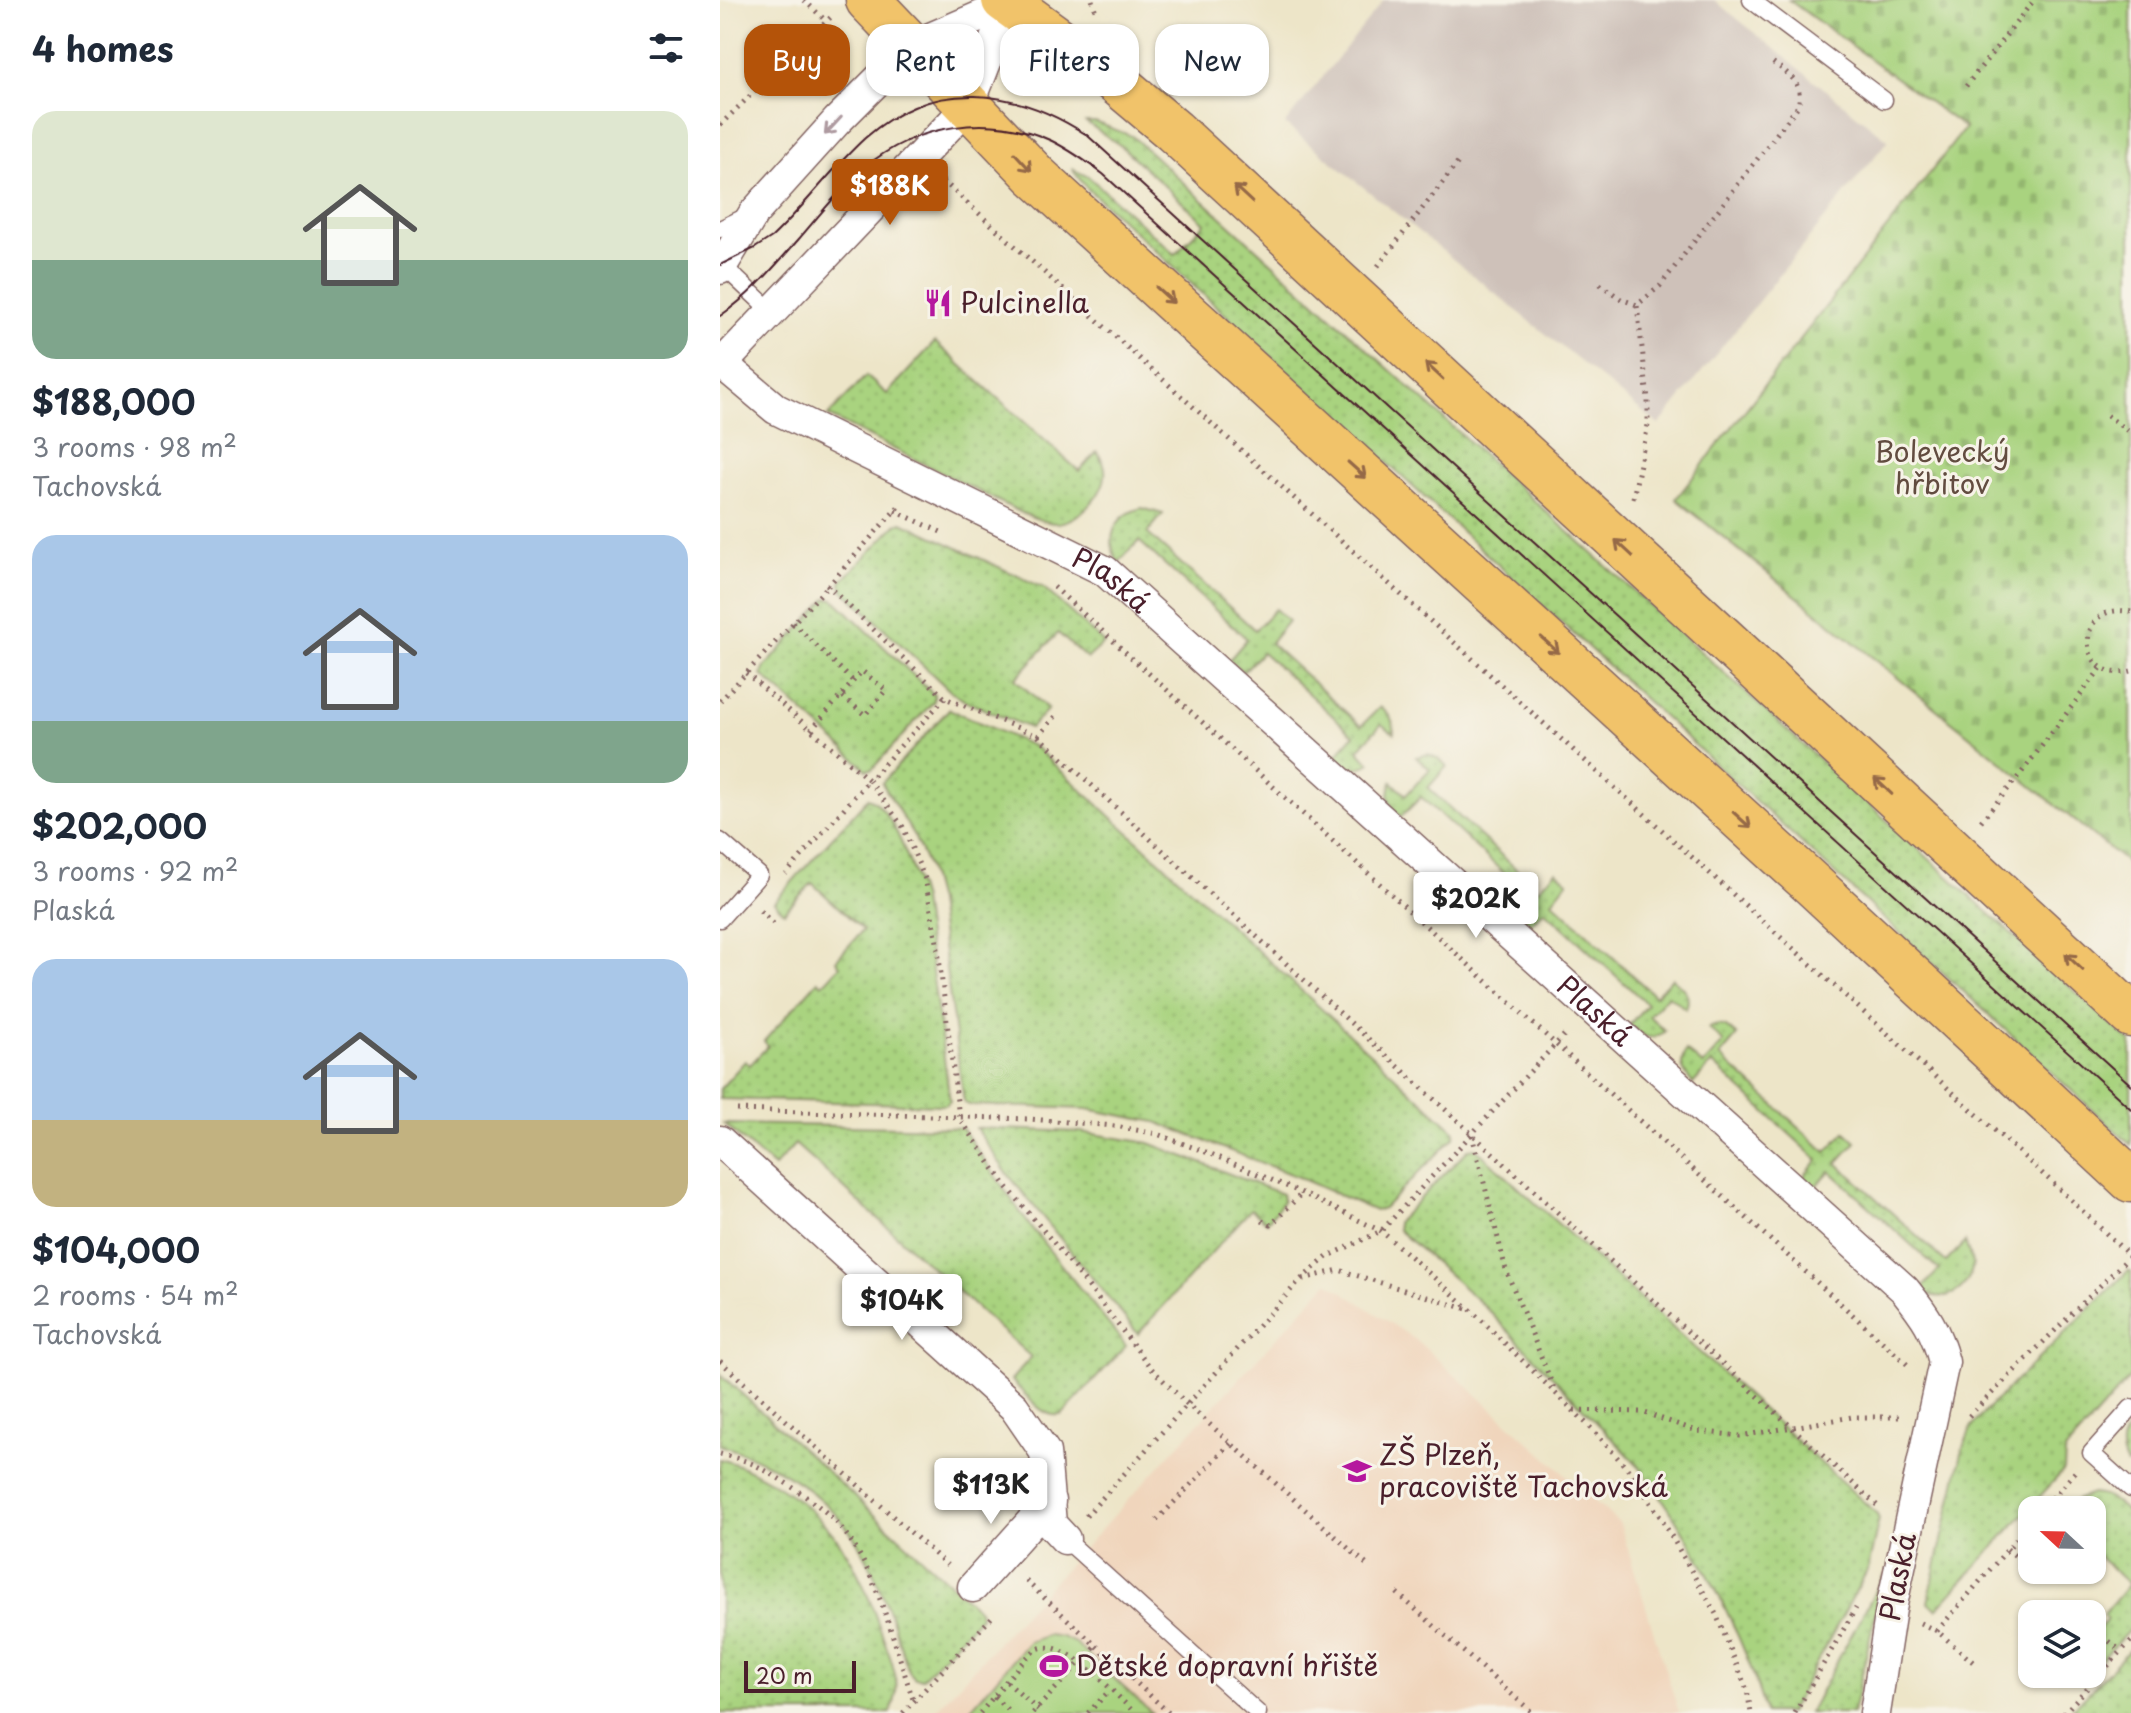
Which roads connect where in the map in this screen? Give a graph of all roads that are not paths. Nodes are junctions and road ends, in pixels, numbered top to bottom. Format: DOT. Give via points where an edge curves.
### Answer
graph roads {
  1 [pos="1751,0"];
  2 [pos="1008,1"];
  3 [pos="852,6"];
  4 [pos="879,24"];
  5 [pos="959,24"];
  6 [pos="866,92"];
  7 [pos="960,96"];
  8 [pos="1884,100"];
  9 [pos="969,105"];
  10 [pos="754,213"];
  11 [pos="720,229"];
  12 [pos="721,265"];
  13 [pos="772,312"];
  14 [pos="720,364"];
  15 [pos="720,841"];
  16 [pos="720,919"];
  17 [pos="2131,1015"];
  18 [pos="720,1141"];
  19 [pos="2131,1180"];
  20 [pos="2131,1408"];
  21 [pos="2131,1489"];
  22 [pos="1050,1501"];
  23 [pos="1065,1539"];
  24 [pos="973,1587"];
  25 [pos="1258,1713"];
  26 [pos="1875,1713"];
  1 -- 8 [label="lane"];
  2 -- 5 [label="street"];
  2 -- 9 [label="street"];
  17 -- 2 [label="main road, one-way" via="1174,131"];
  3 -- 4 [label="main road"];
  6 -- 10 [label="street, one-way"];
  7 -- 9 [label="main road"];
  9 -- 13 [label="street"];
  9 -- 19 [label="main road, one-way" via="1078,215"];
  10 -- 11 [label="lane"];
  10 -- 12 [label="street"];
  12 -- 13 [label="lane"];
  13 -- 14 [label="street"];
  14 -- 26 [label="street, Plaská" via="776,409 1105,571 1905,1290 1930,1322 1944,1362 1891,1609"];
  15 -- 16 [label="lane" via="759,875"];
  18 -- 22 [label="street" via="1014,1407 1045,1452"];
  20 -- 21 [label="lane" via="2091,1453"];
  22 -- 23 [label="street" via="1051,1524"];
  22 -- 24 [label="street"];
  23 -- 25 [label="lane"];
}
